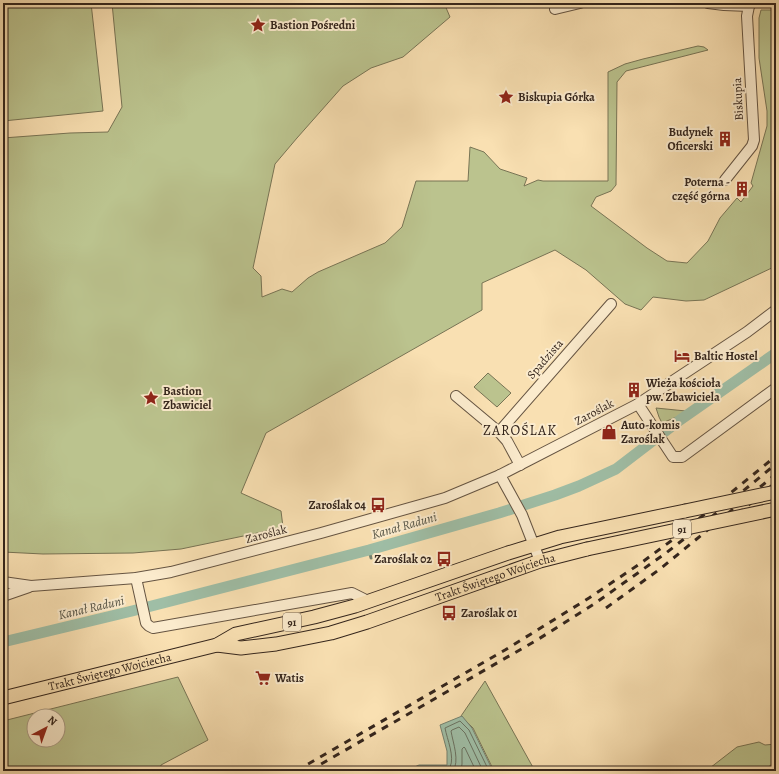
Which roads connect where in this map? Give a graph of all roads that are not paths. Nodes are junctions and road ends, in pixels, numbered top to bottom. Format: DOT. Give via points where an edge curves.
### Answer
graph roads {
  1 [pos="580,3"];
  2 [pos="708,3"];
  3 [pos="750,5"];
  4 [pos="555,9"];
  5 [pos="725,180"];
  6 [pos="611,304"];
  7 [pos="776,310"];
  8 [pos="776,388"];
  9 [pos="456,396"];
  10 [pos="638,404"];
  11 [pos="499,432"];
  12 [pos="520,465"];
  13 [pos="500,476"];
  14 [pos="776,492"];
  15 [pos="776,509"];
  16 [pos="533,545"];
  17 [pos="540,561"];
  18 [pos="136,578"];
  19 [pos="3,582"];
  20 [pos="31,586"];
  21 [pos="3,596"];
  22 [pos="368,602"];
  23 [pos="217,645"];
  24 [pos="3,698"];
  1 -- 4 [label="street"];
  2 -- 3 [label="street, Biskupia"];
  3 -- 5 [label="street, Biskupia" via="747,16 754,140"];
  6 -- 11 [label="street, Spadzista"];
  7 -- 10 [label="street, Zaroślak"];
  8 -- 10 [label="street" via="682,457 673,457"];
  9 -- 11 [label="street"];
  10 -- 12 [label="street, Zaroślak"];
  11 -- 12 [label="street"];
  12 -- 13 [label="street, Zaroślak"];
  13 -- 16 [label="street"];
  13 -- 18 [label="street, Zaroślak" via="425,504 192,567"];
  14 -- 16 [label="main road, Trakt Świętego Wojciecha / 91, bridge" via="560,537"];
  15 -- 17 [label="main road, Trakt Świętego Wojciecha / 91, bridge"];
  16 -- 17 [label="street"];
  16 -- 22 [label="main road, Trakt Świętego Wojciecha / 91"];
  17 -- 23 [label="main road, Trakt Świętego Wojciecha" via="367,622 330,632 276,644 241,648"];
  18 -- 20 [label="street, Zaroślak"];
  18 -- 22 [label="street" via="146,623 153,628 352,593"];
  19 -- 20 [label="street"];
  20 -- 21 [label="street"];
  22 -- 23 [label="main road, Trakt Świętego Wojciecha / 91" via="236,634"];
  23 -- 24 [label="main road, Trakt Świętego Wojciecha / 91"];
}
